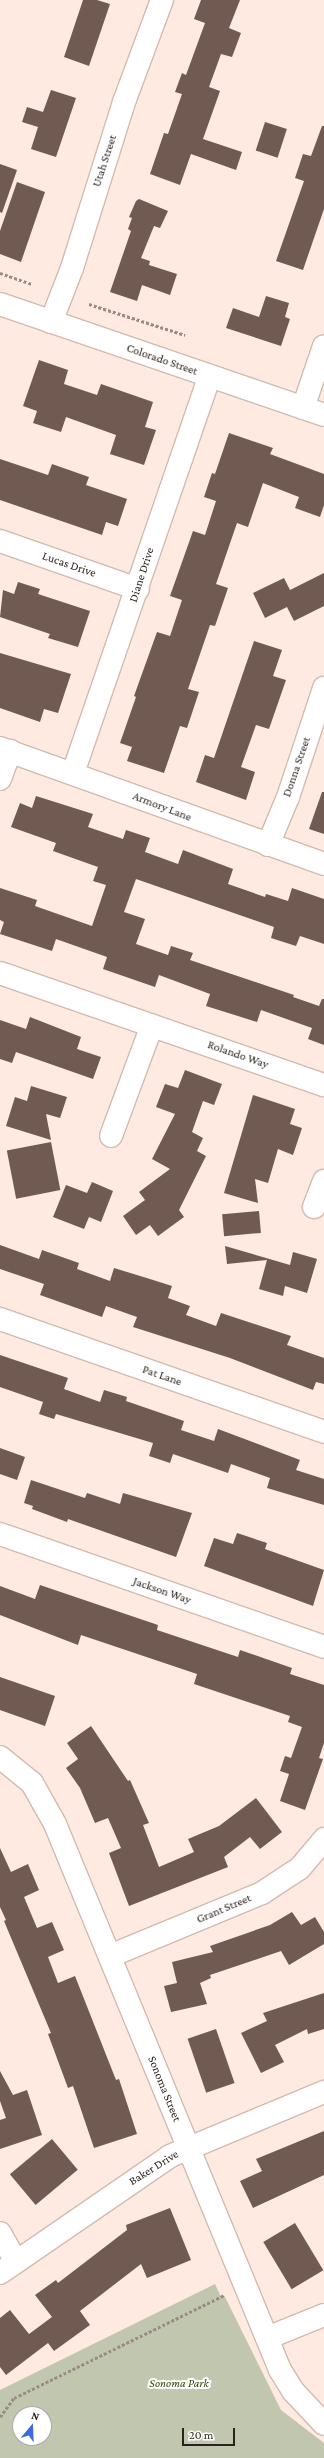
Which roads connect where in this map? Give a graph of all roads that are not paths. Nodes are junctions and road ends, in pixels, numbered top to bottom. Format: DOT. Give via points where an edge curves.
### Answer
graph roads {
  1 [pos="162,0"];
  2 [pos="0,304"];
  3 [pos="51,322"];
  4 [pos="324,346"];
  5 [pos="209,377"];
  6 [pos="303,408"];
  7 [pos="324,415"];
  8 [pos="0,541"];
  9 [pos="138,589"];
  10 [pos="324,688"];
  11 [pos="5,750"];
  12 [pos="73,773"];
  13 [pos="0,779"];
  14 [pos="268,845"];
  15 [pos="324,864"];
  16 [pos="0,973"];
  17 [pos="152,1025"];
  18 [pos="324,1085"];
  19 [pos="111,1136"];
  20 [pos="324,1181"];
  21 [pos="314,1207"];
  22 [pos="0,1320"];
  23 [pos="324,1432"];
  24 [pos="0,1534"];
  25 [pos="324,1647"];
  26 [pos="0,1757"];
  27 [pos="324,1839"];
  28 [pos="110,1956"];
  29 [pos="324,2092"];
  30 [pos="188,2147"];
  31 [pos="0,2233"];
  32 [pos="8,2268"];
  33 [pos="324,2315"];
  34 [pos="267,2338"];
  35 [pos="324,2424"];
  1 -- 3 [label="street, Utah Street" via="124,102 72,268"];
  2 -- 3 [label="street, Colorado Street"];
  3 -- 5 [label="street, Colorado Street"];
  4 -- 6 [label="street"];
  5 -- 6 [label="street, Colorado Street"];
  5 -- 9 [label="street, Diane Drive"];
  6 -- 7 [label="street, Colorado Street"];
  8 -- 9 [label="street, Lucas Drive"];
  9 -- 12 [label="street, Diane Drive"];
  10 -- 14 [label="street, Donna Street" via="288,797"];
  11 -- 12 [label="street, Armory Lane"];
  11 -- 13 [label="street"];
  12 -- 14 [label="street, Armory Lane"];
  14 -- 15 [label="street, Armory Lane"];
  16 -- 17 [label="street, Rolando Way"];
  17 -- 18 [label="street, Rolando Way"];
  17 -- 19 [label="street"];
  20 -- 21 [label="street"];
  22 -- 23 [label="street, Pat Lane"];
  24 -- 25 [label="street, Jackson Way"];
  26 -- 28 [label="street, Sonoma Street" via="32,1783 55,1824"];
  27 -- 28 [label="street, Grant Street" via="300,1868 262,1893"];
  28 -- 30 [label="street, Sonoma Street"];
  29 -- 30 [label="street, Baker Drive"];
  30 -- 32 [label="street, Baker Drive" via="164,2159"];
  30 -- 34 [label="street, Sonoma Street"];
  31 -- 32 [label="street"];
  33 -- 34 [label="street"];
  34 -- 35 [label="street, Sonoma Street" via="280,2370 293,2391"];
}
